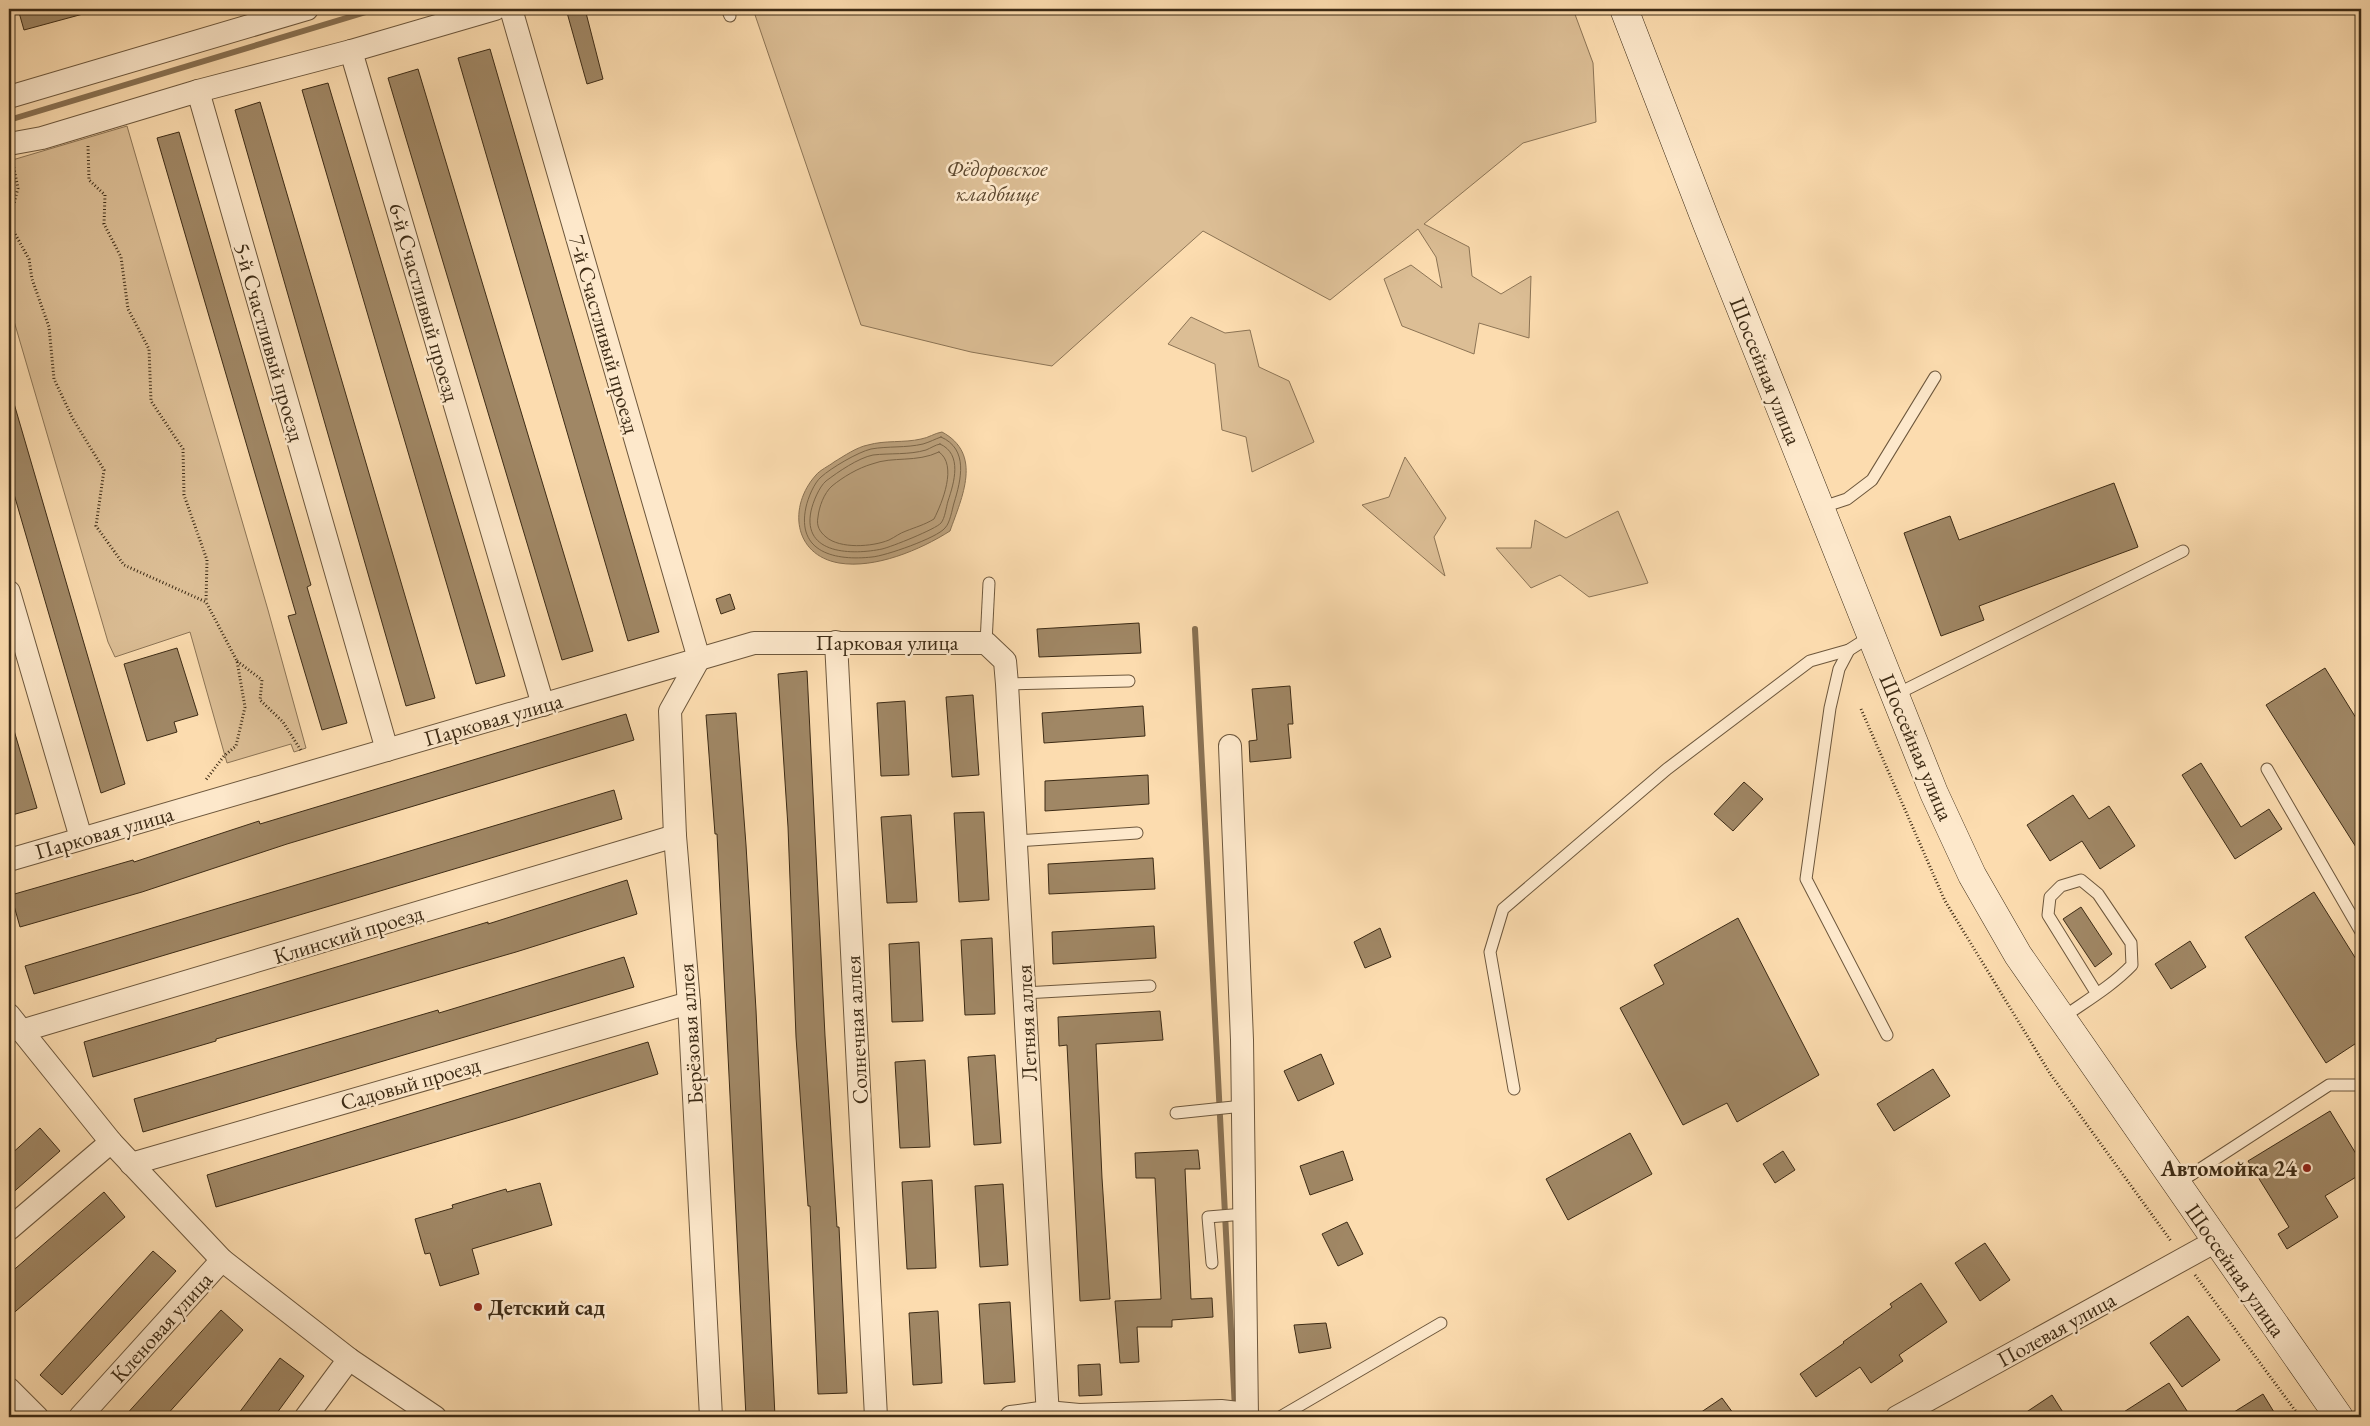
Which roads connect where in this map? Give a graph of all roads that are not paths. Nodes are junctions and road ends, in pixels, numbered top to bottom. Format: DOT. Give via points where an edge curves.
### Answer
graph roads {
  1 [pos="307,9"];
  2 [pos="495,9"];
  3 [pos="511,9"];
  4 [pos="1624,9"];
  5 [pos="351,51"];
  6 [pos="198,91"];
  7 [pos="9,98"];
  8 [pos="11,153"];
  9 [pos="1935,377"];
  10 [pos="1820,508"];
  11 [pos="2184,551"];
  12 [pos="989,583"];
  13 [pos="9,592"];
  14 [pos="836,642"];
  15 [pos="986,643"];
  16 [pos="1860,643"];
  17 [pos="699,659"];
  18 [pos="1129,681"];
  19 [pos="1008,684"];
  20 [pos="1895,696"];
  21 [pos="543,705"];
  22 [pos="1230,746"];
  23 [pos="387,750"];
  24 [pos="2267,768"];
  25 [pos="1137,833"];
  26 [pos="675,836"];
  27 [pos="81,838"];
  28 [pos="1016,841"];
  29 [pos="9,860"];
  30 [pos="2361,932"];
  31 [pos="1150,986"];
  32 [pos="1024,992"];
  33 [pos="2097,994"];
  34 [pos="689,1003"];
  35 [pos="2062,1018"];
  36 [pos="12,1021"];
  37 [pos="1887,1035"];
  38 [pos="2361,1085"];
  39 [pos="1514,1089"];
  40 [pos="1243,1106"];
  41 [pos="1176,1113"];
  42 [pos="111,1142"];
  43 [pos="131,1164"];
  44 [pos="2177,1184"];
  45 [pos="1244,1214"];
  46 [pos="9,1229"];
  47 [pos="2216,1241"];
  48 [pos="222,1260"];
  49 [pos="1212,1263"];
  50 [pos="1441,1323"];
  51 [pos="349,1359"];
  52 [pos="9,1389"];
  53 [pos="1047,1415"];
  54 [pos="2332,1415"];
  55 [pos="1248,1416"];
  56 [pos="37,1417"];
  57 [pos="80,1417"];
  58 [pos="306,1417"];
  59 [pos="434,1417"];
  60 [pos="710,1417"];
  61 [pos="876,1417"];
  62 [pos="1011,1417"];
  63 [pos="1280,1417"];
  64 [pos="1897,1417"];
  1 -- 7 [label="street"];
  2 -- 5 [label="street"];
  3 -- 17 [label="street, 7-й Счастливый проезд"];
  4 -- 10 [label="main road, Шоссейная улица"];
  5 -- 6 [label="street"];
  5 -- 21 [label="street, 6-й Счастливый проезд"];
  6 -- 8 [label="street" via="42,138"];
  6 -- 23 [label="street, 5-й Счастливый проезд"];
  9 -- 10 [label="lane" via="1872,480 1846,499"];
  10 -- 16 [label="main road, Шоссейная улица"];
  11 -- 20 [label="lane"];
  12 -- 15 [label="lane"];
  13 -- 27 [label="street"];
  14 -- 15 [label="street, Парковая улица"];
  14 -- 17 [label="street, Парковая улица" via="754,643"];
  14 -- 61 [label="street, Солнечная аллея"];
  15 -- 19 [label="street, Летняя аллея" via="1005,661"];
  16 -- 20 [label="main road, Шоссейная улица"];
  16 -- 37 [label="lane" via="1839,670 1830,708 1806,879"];
  16 -- 39 [label="lane" via="1810,661 1667,769 1503,909 1490,952"];
  17 -- 21 [label="street, Парковая улица"];
  17 -- 26 [label="street, Берёзовая аллея" via="670,711"];
  18 -- 19 [label="lane"];
  19 -- 28 [label="street, Летняя аллея"];
  20 -- 35 [label="main road, Шоссейная улица" via="1934,793 1972,875 2018,955"];
  21 -- 23 [label="street, Парковая улица"];
  22 -- 40 [label="street"];
  23 -- 27 [label="street, Парковая улица"];
  24 -- 30 [label="lane"];
  25 -- 28 [label="lane"];
  26 -- 34 [label="street, Берёзовая аллея"];
  26 -- 36 [label="street, Клинский проезд"];
  27 -- 29 [label="street, Парковая улица"];
  28 -- 32 [label="street, Летняя аллея"];
  31 -- 32 [label="lane"];
  32 -- 53 [label="street, Летняя аллея"];
  33 -- 33 [label="lane" via="2132,965 2131,943 2098,894 2082,880 2060,886 2050,898 2048,915"];
  33 -- 35 [label="lane"];
  34 -- 43 [label="street, Садовый проезд"];
  34 -- 60 [label="street, Берёзовая аллея"];
  35 -- 44 [label="main road, Шоссейная улица"];
  36 -- 42 [label="street, Кленовая улица"];
  38 -- 44 [label="lane" via="2329,1085"];
  40 -- 41 [label="lane"];
  40 -- 45 [label="street"];
  42 -- 43 [label="street, Кленовая улица"];
  42 -- 46 [label="street"];
  43 -- 48 [label="street, Кленовая улица"];
  44 -- 47 [label="main road, Шоссейная улица"];
  45 -- 49 [label="lane" via="1208,1217"];
  45 -- 55 [label="street"];
  47 -- 54 [label="main road, Шоссейная улица"];
  47 -- 64 [label="street, Полевая улица"];
  48 -- 51 [label="street, Кленовая улица"];
  48 -- 57 [label="street, Кленовая улица"];
  50 -- 63 [label="lane"];
  51 -- 58 [label="street"];
  51 -- 59 [label="street, Кленовая улица"];
  52 -- 56 [label="street"];
  53 -- 55 [label="street" via="1221,1411"];
  53 -- 62 [label="street"];
}
